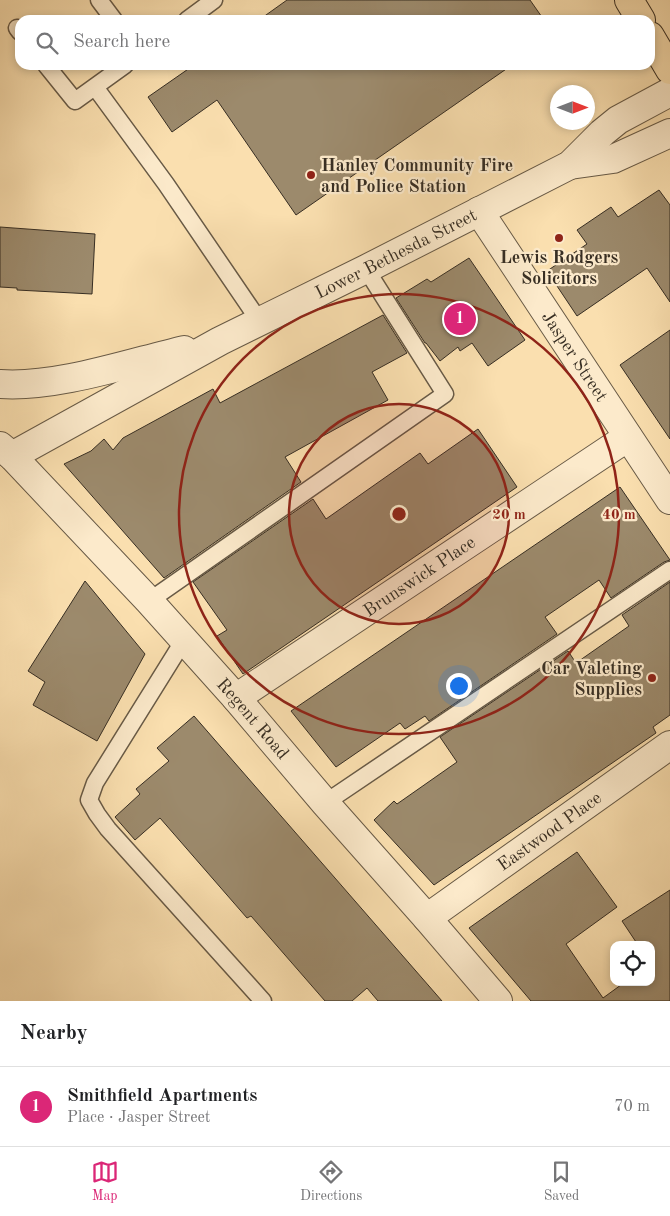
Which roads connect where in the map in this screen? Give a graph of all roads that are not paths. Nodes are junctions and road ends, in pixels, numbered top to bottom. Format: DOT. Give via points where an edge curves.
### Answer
graph roads {
  1 [pos="99,0"];
  2 [pos="214,0"];
  3 [pos="629,0"];
  4 [pos="110,15"];
  5 [pos="193,15"];
  6 [pos="638,15"];
  7 [pos="655,44"];
  8 [pos="50,70"];
  9 [pos="118,70"];
  10 [pos="670,70"];
  11 [pos="95,87"];
  12 [pos="670,92"];
  13 [pos="670,132"];
  14 [pos="570,165"];
  15 [pos="479,212"];
  16 [pos="366,269"];
  17 [pos="260,322"];
  18 [pos="220,341"];
  19 [pos="0,384"];
  20 [pos="628,437"];
  21 [pos="6,451"];
  22 [pos="670,500"];
  23 [pos="670,570"];
  24 [pos="150,601"];
  25 [pos="184,640"];
  26 [pos="236,698"];
  27 [pos="670,744"];
  28 [pos="325,803"];
  29 [pos="428,918"];
  30 [pos="263,1001"];
  31 [pos="498,1001"];
  1 -- 4 [label="lane"];
  2 -- 5 [label="lane"];
  3 -- 6 [label="main road"];
  7 -- 10 [label="main road"];
  8 -- 11 [label="lane" via="75,102"];
  9 -- 11 [label="lane"];
  11 -- 17 [label="lane"];
  12 -- 14 [label="street, Lower Bethesda Street" via="618,120"];
  13 -- 14 [label="street, Lower Bethesda Street" via="613,159"];
  14 -- 15 [label="street, Lower Bethesda Street"];
  15 -- 16 [label="street, Lower Bethesda Street"];
  15 -- 20 [label="street, Jasper Street"];
  16 -- 17 [label="street, Lower Bethesda Street"];
  16 -- 24 [label="lane" via="445,394"];
  17 -- 18 [label="street, Lower Bethesda Street"];
  18 -- 19 [label="street, Lower Bethesda Street" via="70,378"];
  18 -- 21 [label="street, Lower Bethesda Street"];
  20 -- 22 [label="street, Jasper Street"];
  20 -- 26 [label="street, Brunswick Place"];
  21 -- 24 [label="street, Regent Road"];
  23 -- 28 [label="lane"];
  24 -- 25 [label="street, Regent Road"];
  25 -- 26 [label="street, Regent Road"];
  25 -- 30 [label="lane" via="95,783 90,800 108,830"];
  26 -- 28 [label="street, Regent Road"];
  27 -- 29 [label="street, Eastwood Place"];
  28 -- 29 [label="street, Regent Road"];
  29 -- 31 [label="street, Regent Road"];
}
